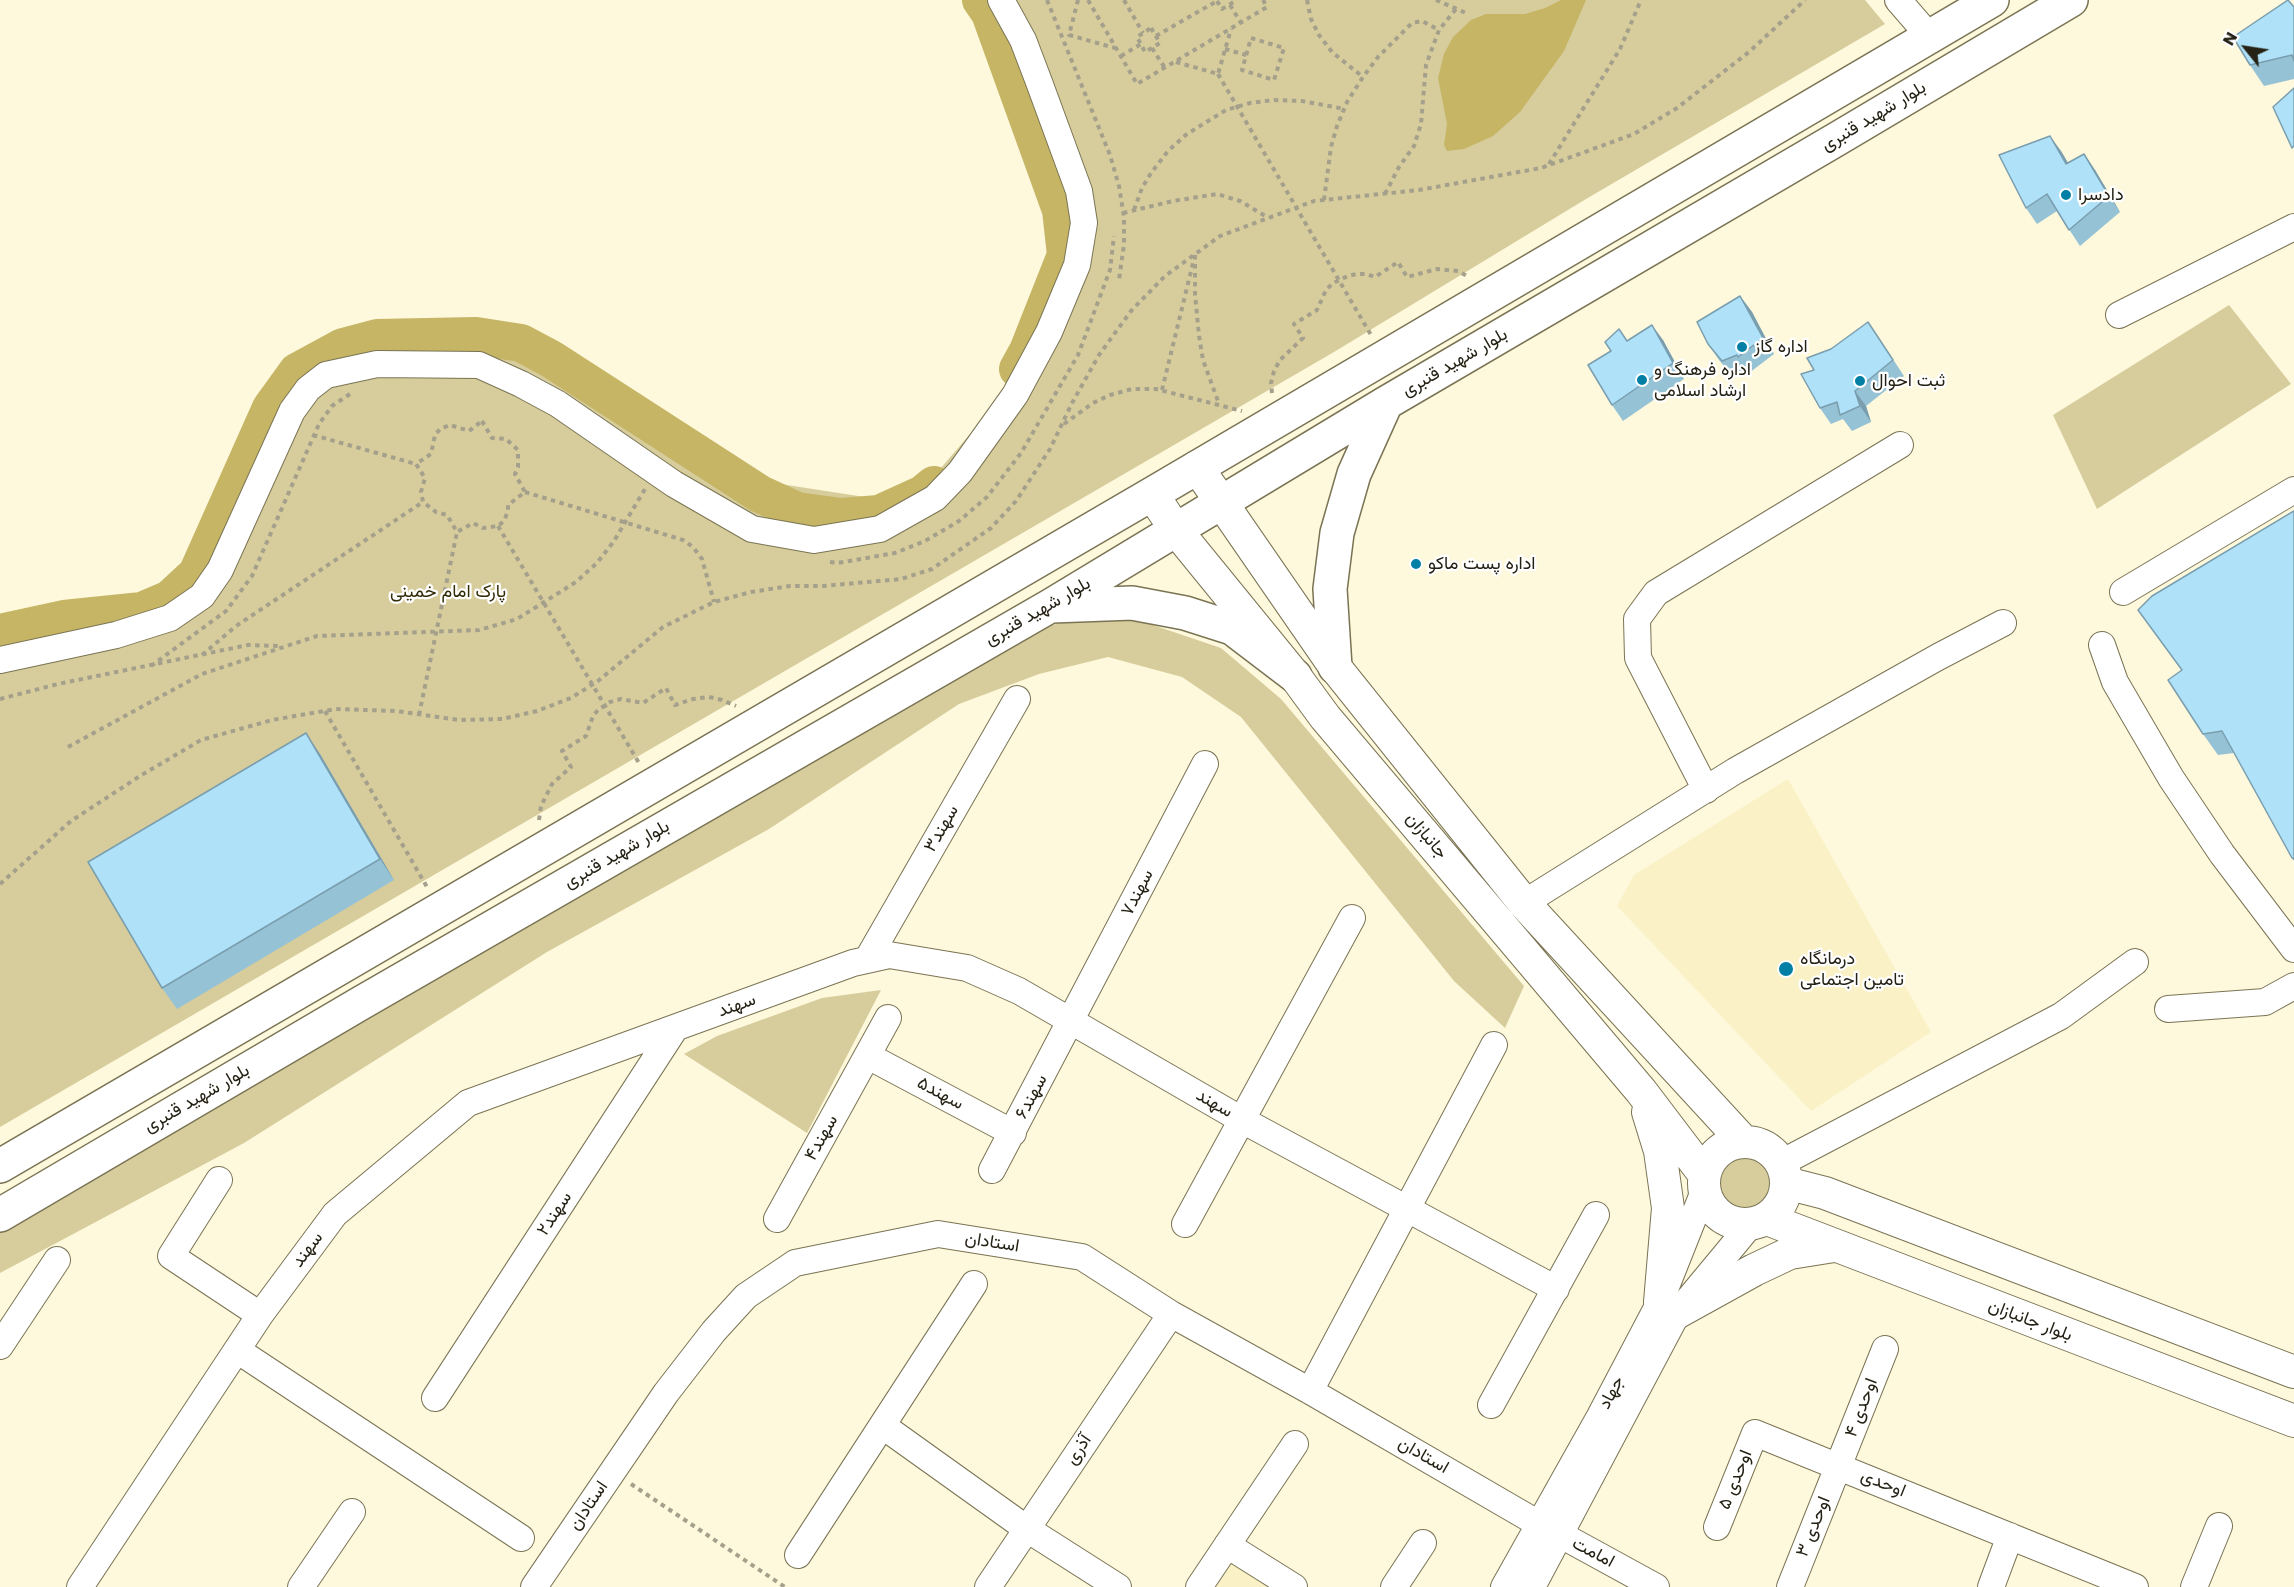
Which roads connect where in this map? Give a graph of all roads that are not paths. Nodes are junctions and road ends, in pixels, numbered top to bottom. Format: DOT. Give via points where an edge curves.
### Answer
graph roads {
  1 [pos="1001,0"];
  2 [pos="1898,0"];
  3 [pos="1992,0"];
  4 [pos="2071,0"];
  5 [pos="1930,37"];
  6 [pos="2294,227"];
  7 [pos="2120,315"];
  8 [pos="1386,403"];
  9 [pos="1900,445"];
  10 [pos="1197,467"];
  11 [pos="2294,490"];
  12 [pos="1152,494"];
  13 [pos="1221,502"];
  14 [pos="1176,530"];
  15 [pos="2123,591"];
  16 [pos="1050,606"];
  17 [pos="2003,623"];
  18 [pos="2102,645"];
  19 [pos="0,660"];
  20 [pos="1335,667"];
  21 [pos="1295,676"];
  22 [pos="1358,696"];
  23 [pos="1017,699"];
  24 [pos="1325,717"];
  25 [pos="1205,764"];
  26 [pos="1706,790"];
  27 [pos="1524,903"];
  28 [pos="1352,918"];
  29 [pos="2294,949"];
  30 [pos="867,960"];
  31 [pos="2135,962"];
  32 [pos="339,967"];
  33 [pos="2294,986"];
  34 [pos="361,1003"];
  35 [pos="2168,1009"];
  36 [pos="888,1018"];
  37 [pos="1071,1022"];
  38 [pos="674,1030"];
  39 [pos="1494,1045"];
  40 [pos="868,1056"];
  41 [pos="1641,1091"];
  42 [pos="1242,1120"];
  43 [pos="1013,1133"];
  44 [pos="1744,1142"];
  45 [pos="0,1166"];
  46 [pos="992,1170"];
  47 [pos="1784,1173"];
  48 [pos="219,1180"];
  49 [pos="1704,1183"];
  50 [pos="1407,1210"];
  51 [pos="0,1215"];
  52 [pos="1596,1215"];
  53 [pos="777,1219"];
  54 [pos="1759,1222"];
  55 [pos="1185,1224"];
  56 [pos="1834,1246"];
  57 [pos="57,1260"];
  58 [pos="974,1284"];
  59 [pos="1556,1289"];
  60 [pos="1669,1307"];
  61 [pos="1171,1314"];
  62 [pos="260,1315"];
  63 [pos="0,1346"];
  64 [pos="1885,1349"];
  65 [pos="237,1350"];
  66 [pos="2294,1372"];
  67 [pos="1310,1391"];
  68 [pos="435,1398"];
  69 [pos="1491,1405"];
  70 [pos="2294,1421"];
  71 [pos="883,1426"];
  72 [pos="1755,1433"];
  73 [pos="1295,1444"];
  74 [pos="1839,1467"];
  75 [pos="352,1512"];
  76 [pos="2219,1526"];
  77 [pos="1716,1527"];
  78 [pos="1027,1529"];
  79 [pos="1550,1530"];
  80 [pos="2010,1536"];
  81 [pos="521,1538"];
  82 [pos="1423,1544"];
  83 [pos="1227,1545"];
  84 [pos="798,1555"];
  85 [pos="80,1587"];
  86 [pos="301,1587"];
  87 [pos="534,1587"];
  88 [pos="988,1587"];
  89 [pos="1118,1587"];
  90 [pos="1198,1587"];
  91 [pos="1294,1587"];
  92 [pos="1394,1587"];
  93 [pos="1504,1587"];
  94 [pos="1532,1587"];
  95 [pos="1656,1587"];
  96 [pos="1790,1587"];
  97 [pos="1991,1587"];
  98 [pos="2135,1587"];
  99 [pos="2194,1587"];
  1 -- 19 [label="street" via="1023,40 1039,82 1079,191 1084,223 1077,265 1050,332 1015,395 960,472 935,498 880,529 814,540 752,529 674,484 558,404 489,369 479,365 377,364 326,375 308,389 292,411 220,570 202,596 170,618 116,635"];
  2 -- 5 [label="street"];
  3 -- 5 [label="highway"];
  4 -- 8 [label="highway, بلوار شهید قنبری"];
  5 -- 10 [label="highway"];
  6 -- 7 [label="street"];
  8 -- 13 [label="highway, بلوار شهید قنبری"];
  8 -- 20 [label="highway" via="1354,474 1337,533 1330,589"];
  9 -- 26 [label="street" via="1656,593 1637,619 1638,658"];
  10 -- 12 [label="highway"];
  10 -- 13 [label="main road, جانبازان"];
  11 -- 15 [label="street"];
  12 -- 14 [label="main road, جانبازان"];
  12 -- 32 [label="highway"];
  13 -- 14 [label="highway, بلوار شهید قنبری"];
  13 -- 20 [label="main road, جانبازان"];
  14 -- 16 [label="highway, بلوار شهید قنبری"];
  14 -- 21 [label="main road, جانبازان"];
  16 -- 21 [label="highway" via="1132,603 1185,613 1232,628"];
  16 -- 34 [label="highway, بلوار شهید قنبری"];
  17 -- 26 [label="street"];
  18 -- 29 [label="street" via="2115,682 2170,778"];
  20 -- 22 [label="main road, جانبازان"];
  21 -- 24 [label="main road, جانبازان"];
  22 -- 24 [label="main road" via="1339,693 1331,700"];
  22 -- 27 [label="main road, جانبازان"];
  23 -- 30 [label="street, سهند۳"];
  24 -- 41 [label="main road, جانبازان"];
  25 -- 37 [label="street, سهند۷"];
  26 -- 27 [label="street"];
  27 -- 44 [label="main road, جانبازان"];
  28 -- 42 [label="street"];
  30 -- 37 [label="street, سهند" via="889,955 967,968 1019,991"];
  30 -- 38 [label="street, سهند"];
  31 -- 47 [label="street" via="2061,1017"];
  32 -- 34 [label="highway"];
  32 -- 45 [label="highway"];
  33 -- 35 [label="street" via="2265,1002"];
  34 -- 51 [label="highway, بلوار شهید قنبری"];
  36 -- 40 [label="street, سهند۴"];
  37 -- 42 [label="street, سهند"];
  37 -- 43 [label="street, سهند۶"];
  38 -- 62 [label="street, سهند" via="468,1103 335,1214"];
  38 -- 68 [label="street, سهند۲"];
  39 -- 50 [label="street"];
  40 -- 43 [label="street, سهند۵"];
  40 -- 53 [label="street, سهند۴"];
  41 -- 49 [label="main road, جانبازان"];
  41 -- 60 [label="main road" via="1660,1151 1668,1208"];
  42 -- 50 [label="street, سهند"];
  42 -- 55 [label="street"];
  43 -- 46 [label="street, سهند۶"];
  44 -- 47 [label="main road" via="1759,1144 1772,1152"];
  44 -- 49 [label="main road" via="1733,1143 1714,1155"];
  47 -- 54 [label="main road" via="1784,1197 1778,1209"];
  47 -- 66 [label="main road" via="1825,1193"];
  48 -- 62 [label="street" via="171,1256"];
  49 -- 54 [label="main road" via="1713,1210 1721,1217 1730,1223"];
  49 -- 60 [label="street, جهاد"];
  50 -- 59 [label="street, سهند"];
  50 -- 67 [label="street"];
  52 -- 59 [label="street"];
  54 -- 56 [label="main road, بلوار جانبازان"];
  54 -- 60 [label="street, جهاد"];
  56 -- 60 [label="main road" via="1790,1253"];
  56 -- 70 [label="main road, بلوار جانبازان"];
  57 -- 63 [label="street"];
  58 -- 71 [label="street"];
  59 -- 69 [label="street"];
  60 -- 79 [label="street, جهاد"];
  61 -- 67 [label="street, استادان"];
  61 -- 78 [label="street, آذری"];
  61 -- 87 [label="street, استادان" via="1082,1257 938,1234 795,1263 746,1296 714,1331 666,1393"];
  62 -- 65 [label="street, سهند"];
  64 -- 74 [label="street, اوحدی ۴"];
  65 -- 81 [label="street"];
  65 -- 85 [label="street, سهند"];
  67 -- 79 [label="street, استادان"];
  71 -- 78 [label="street"];
  71 -- 84 [label="street"];
  72 -- 74 [label="street, اوحدی"];
  72 -- 77 [label="street, اوحدی ۵"];
  73 -- 83 [label="street"];
  74 -- 80 [label="street, اوحدی"];
  74 -- 96 [label="street, اوحدی ۳"];
  75 -- 86 [label="street"];
  76 -- 99 [label="street"];
  78 -- 88 [label="street, آذری"];
  78 -- 89 [label="street"];
  79 -- 93 [label="street, جهاد"];
  79 -- 94 [label="street, جهاد"];
  79 -- 95 [label="street, امامت"];
  80 -- 97 [label="street"];
  80 -- 98 [label="street, اوحدی"];
  82 -- 92 [label="street"];
  83 -- 90 [label="street"];
  83 -- 91 [label="street"];
}
